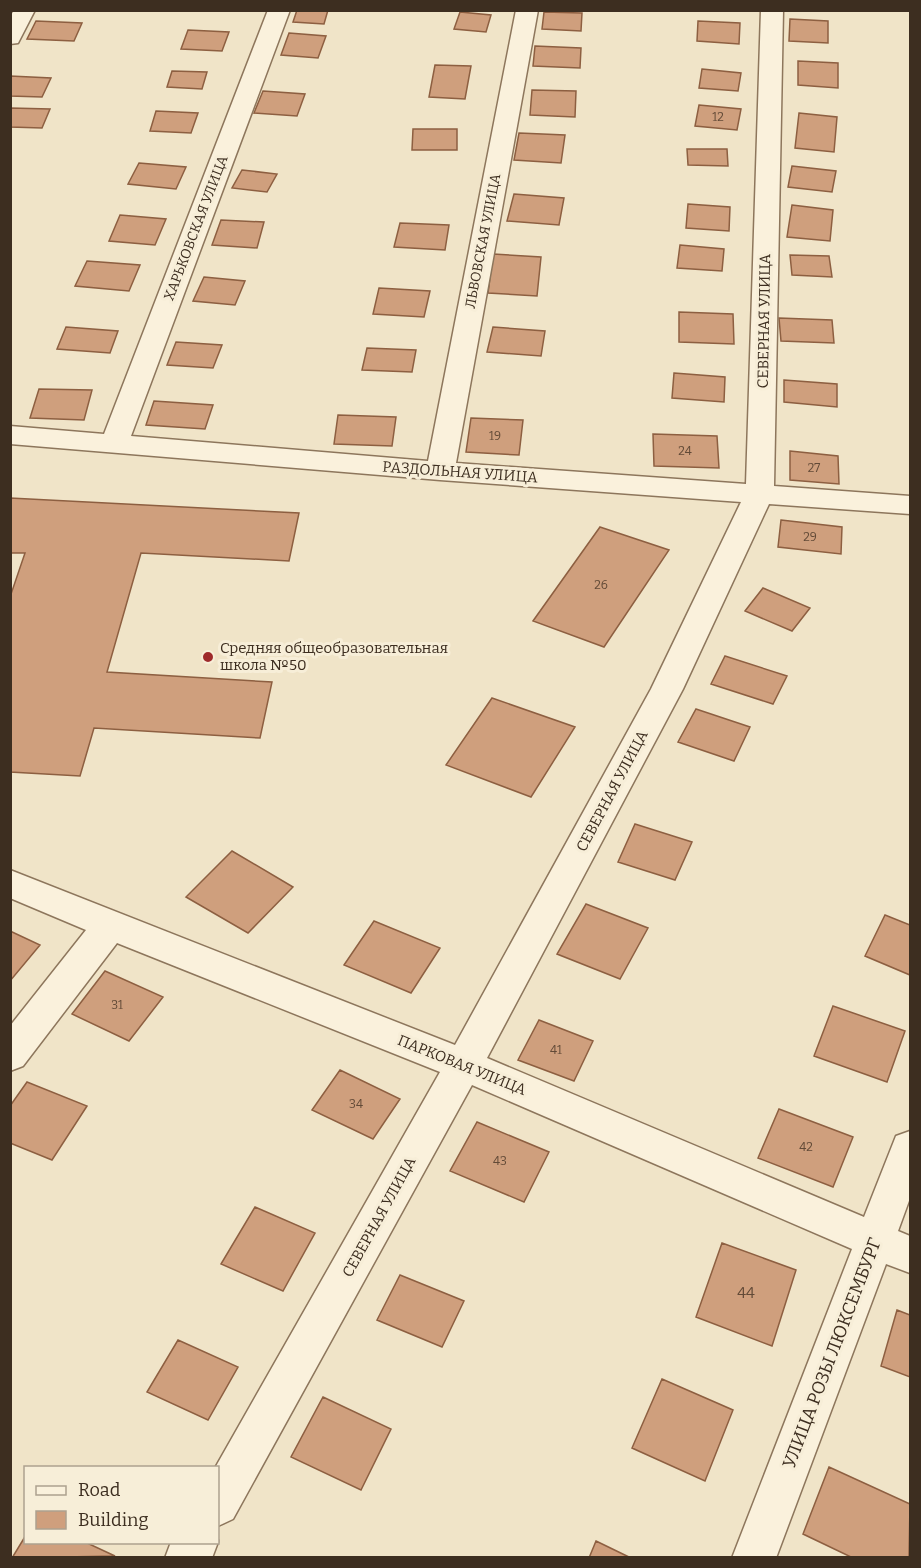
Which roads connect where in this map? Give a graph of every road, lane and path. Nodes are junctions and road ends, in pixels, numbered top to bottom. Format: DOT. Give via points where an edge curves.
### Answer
graph roads {
  1 [pos="25,10"];
  2 [pos="279,10"];
  3 [pos="527,10"];
  4 [pos="772,10"];
  5 [pos="10,38"];
  6 [pos="10,435"];
  7 [pos="114,445"];
  8 [pos="440,471"];
  9 [pos="760,493"];
  10 [pos="910,505"];
  11 [pos="10,882"];
  12 [pos="110,925"];
  13 [pos="10,1055"];
  14 [pos="464,1065"];
  15 [pos="910,1148"];
  16 [pos="893,1248"];
  17 [pos="219,1502"];
  18 [pos="195,1544"];
  19 [pos="187,1557"];
  20 [pos="754,1557"];
  1 -- 5 [label="street"];
  2 -- 7 [label="street, ХАРЬКОВСКАЯ УЛИЦА"];
  3 -- 8 [label="street, ЛЬВОВСКАЯ УЛИЦА"];
  4 -- 9 [label="street, СЕВЕРНАЯ УЛИЦА"];
  6 -- 7 [label="street, РАЗДОЛЬНАЯ УЛИЦА"];
  7 -- 8 [label="street, РАЗДОЛЬНАЯ УЛИЦА"];
  8 -- 9 [label="street, РАЗДОЛЬНАЯ УЛИЦА"];
  9 -- 10 [label="street, РАЗДОЛЬНАЯ УЛИЦА"];
  9 -- 14 [label="street, СЕВЕРНАЯ УЛИЦА" via="667,689"];
  11 -- 12 [label="street, ПАРКОВАЯ УЛИЦА"];
  12 -- 13 [label="street"];
  12 -- 14 [label="street, ПАРКОВАЯ УЛИЦА"];
  14 -- 16 [label="street, ПАРКОВАЯ УЛИЦА"];
  14 -- 17 [label="street, СЕВЕРНАЯ УЛИЦА"];
  15 -- 16 [label="street, УЛИЦА РОЗЫ ЛЮКСЕМБУРГ"];
  16 -- 20 [label="street, УЛИЦА РОЗЫ ЛЮКСЕМБУРГ"];
  18 -- 19 [label="street"];
}
